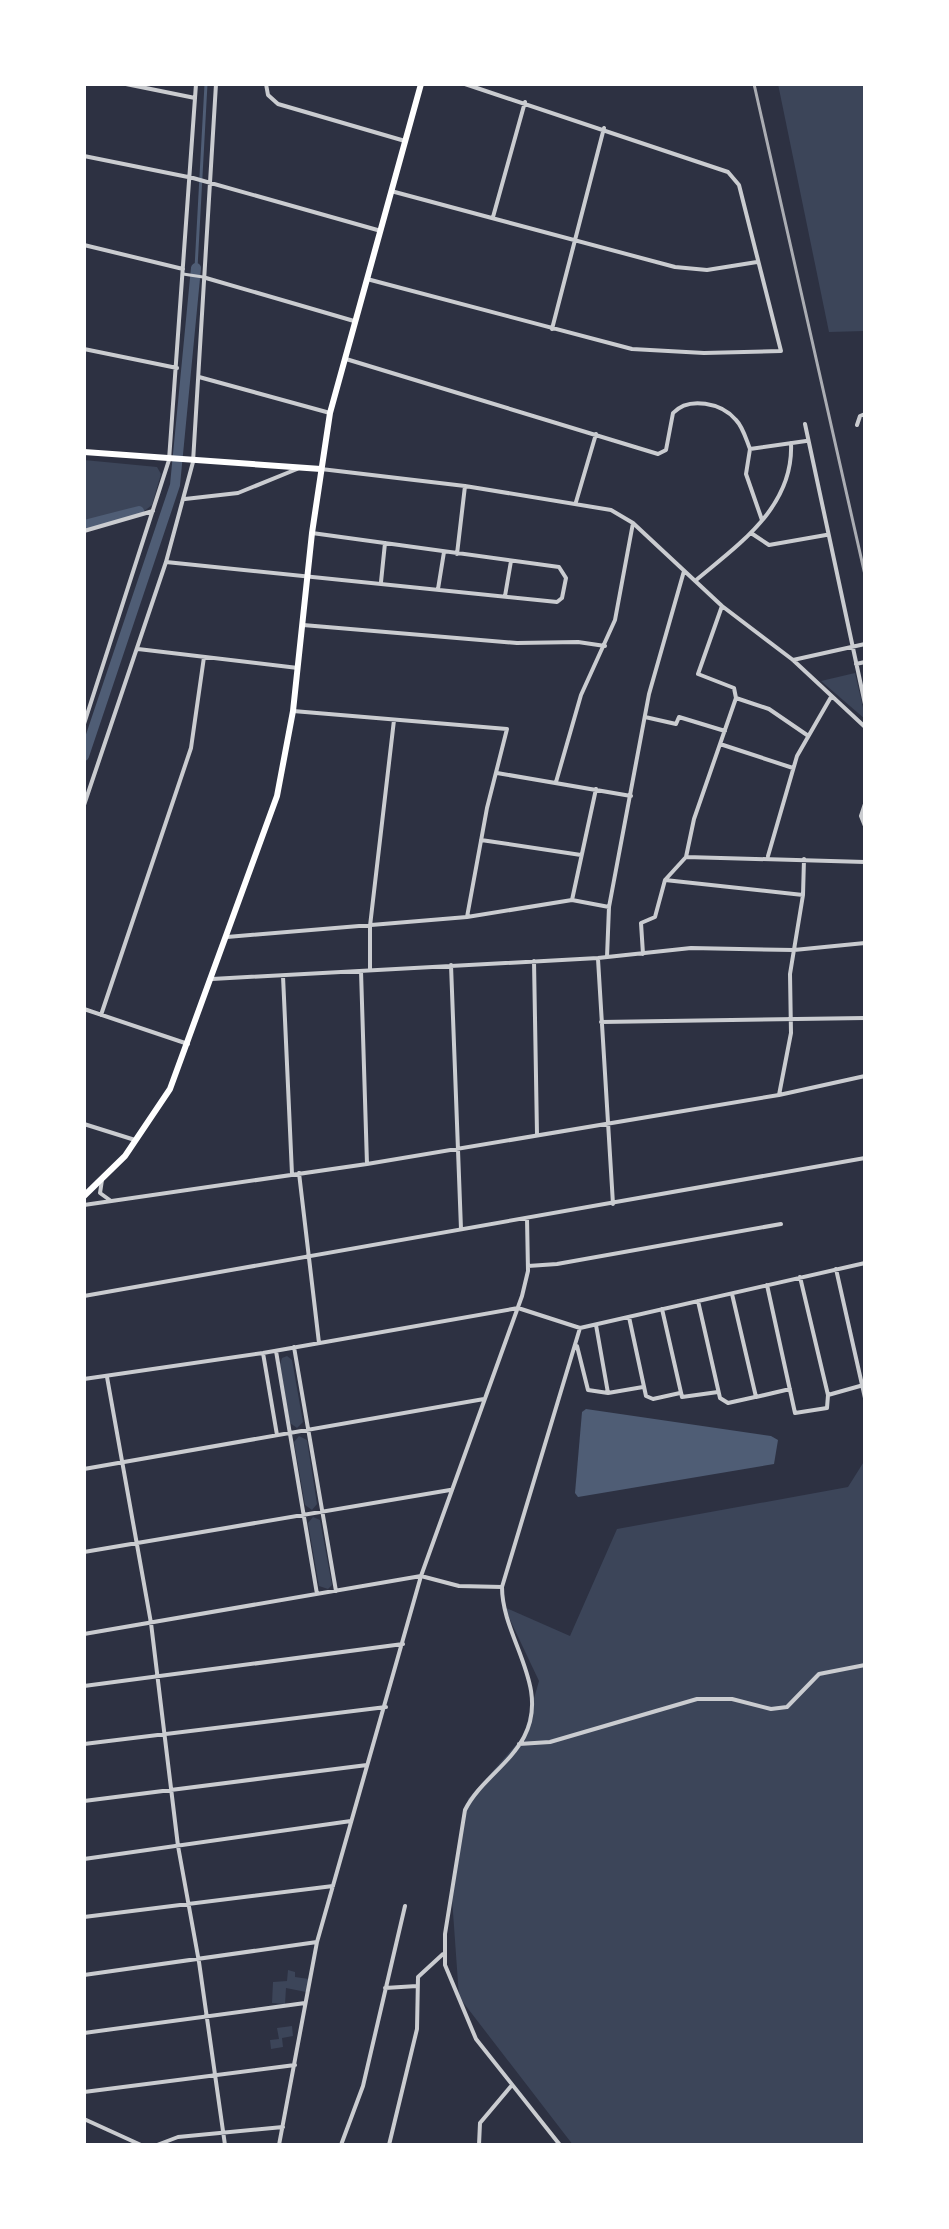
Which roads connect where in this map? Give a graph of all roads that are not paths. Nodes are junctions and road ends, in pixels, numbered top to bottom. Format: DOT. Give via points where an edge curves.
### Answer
graph roads {
  1 [pos="126,84"];
  2 [pos="196,84"];
  3 [pos="216,84"];
  4 [pos="266,84"];
  5 [pos="421,84"];
  6 [pos="465,84"];
  7 [pos="195,98"];
  8 [pos="525,102"];
  9 [pos="604,128"];
  10 [pos="405,141"];
  11 [pos="84,156"];
  12 [pos="190,177"];
  13 [pos="210,183"];
  14 [pos="391,191"];
  15 [pos="493,217"];
  16 [pos="381,231"];
  17 [pos="577,241"];
  18 [pos="84,245"];
  19 [pos="757,262"];
  20 [pos="184,272"];
  21 [pos="206,278"];
  22 [pos="367,279"];
  23 [pos="354,321"];
  24 [pos="552,329"];
  25 [pos="84,349"];
  26 [pos="344,358"];
  27 [pos="177,368"];
  28 [pos="199,377"];
  29 [pos="330,413"];
  30 [pos="865,414"];
  31 [pos="805,424"];
  32 [pos="857,425"];
  33 [pos="596,434"];
  34 [pos="806,441"];
  35 [pos="791,443"];
  36 [pos="750,449"];
  37 [pos="84,452"];
  38 [pos="171,460"];
  39 [pos="191,462"];
  40 [pos="297,469"];
  41 [pos="321,469"];
  42 [pos="465,486"];
  43 [pos="185,499"];
  44 [pos="576,502"];
  45 [pos="153,511"];
  46 [pos="762,520"];
  47 [pos="633,523"];
  48 [pos="84,531"];
  49 [pos="312,533"];
  50 [pos="751,533"];
  51 [pos="826,535"];
  52 [pos="385,543"];
  53 [pos="444,552"];
  54 [pos="457,554"];
  55 [pos="511,561"];
  56 [pos="166,562"];
  57 [pos="684,571"];
  58 [pos="308,574"];
  59 [pos="695,581"];
  60 [pos="381,582"];
  61 [pos="438,589"];
  62 [pos="505,596"];
  63 [pos="722,606"];
  64 [pos="303,625"];
  65 [pos="865,644"];
  66 [pos="605,646"];
  67 [pos="852,647"];
  68 [pos="136,649"];
  69 [pos="204,657"];
  70 [pos="793,660"];
  71 [pos="865,662"];
  72 [pos="856,664"];
  73 [pos="298,668"];
  74 [pos="736,696"];
  75 [pos="831,697"];
  76 [pos="865,704"];
  77 [pos="87,706"];
  78 [pos="293,711"];
  79 [pos="645,717"];
  80 [pos="394,720"];
  81 [pos="84,724"];
  82 [pos="865,727"];
  83 [pos="725,731"];
  84 [pos="807,735"];
  85 [pos="720,744"];
  86 [pos="793,768"];
  87 [pos="497,773"];
  88 [pos="556,782"];
  89 [pos="596,789"];
  90 [pos="631,796"];
  91 [pos="865,804"];
  92 [pos="84,805"];
  93 [pos="865,826"];
  94 [pos="481,840"];
  95 [pos="581,855"];
  96 [pos="768,856"];
  97 [pos="686,857"];
  98 [pos="804,859"];
  99 [pos="865,862"];
  100 [pos="665,880"];
  101 [pos="803,895"];
  102 [pos="572,900"];
  103 [pos="609,907"];
  104 [pos="467,917"];
  105 [pos="370,926"];
  106 [pos="227,937"];
  107 [pos="865,943"];
  108 [pos="794,950"];
  109 [pos="643,954"];
  110 [pos="607,957"];
  111 [pos="598,958"];
  112 [pos="534,961"];
  113 [pos="451,965"];
  114 [pos="370,970"];
  115 [pos="361,971"];
  116 [pos="283,976"];
  117 [pos="212,979"];
  118 [pos="84,1009"];
  119 [pos="101,1015"];
  120 [pos="865,1018"];
  121 [pos="791,1020"];
  122 [pos="601,1022"];
  123 [pos="188,1044"];
  124 [pos="865,1076"];
  125 [pos="779,1095"];
  126 [pos="84,1124"];
  127 [pos="607,1124"];
  128 [pos="537,1135"];
  129 [pos="137,1141"];
  130 [pos="457,1148"];
  131 [pos="865,1158"];
  132 [pos="367,1164"];
  133 [pos="299,1173"];
  134 [pos="292,1174"];
  135 [pos="102,1180"];
  136 [pos="84,1196"];
  137 [pos="113,1202"];
  138 [pos="613,1204"];
  139 [pos="84,1205"];
  140 [pos="527,1218"];
  141 [pos="781,1224"];
  142 [pos="461,1229"];
  143 [pos="310,1258"];
  144 [pos="865,1263"];
  145 [pos="528,1266"];
  146 [pos="836,1269"];
  147 [pos="800,1277"];
  148 [pos="767,1285"];
  149 [pos="732,1293"];
  150 [pos="84,1296"];
  151 [pos="698,1301"];
  152 [pos="518,1308"];
  153 [pos="662,1309"];
  154 [pos="629,1317"];
  155 [pos="596,1325"];
  156 [pos="580,1328"];
  157 [pos="319,1343"];
  158 [pos="576,1344"];
  159 [pos="294,1347"];
  160 [pos="276,1351"];
  161 [pos="263,1353"];
  162 [pos="107,1376"];
  163 [pos="84,1379"];
  164 [pos="860,1386"];
  165 [pos="643,1387"];
  166 [pos="790,1389"];
  167 [pos="718,1392"];
  168 [pos="608,1393"];
  169 [pos="828,1395"];
  170 [pos="682,1396"];
  171 [pos="756,1397"];
  172 [pos="865,1398"];
  173 [pos="484,1399"];
  174 [pos="308,1430"];
  175 [pos="290,1433"];
  176 [pos="277,1435"];
  177 [pos="122,1463"];
  178 [pos="84,1469"];
  179 [pos="450,1490"];
  180 [pos="322,1510"];
  181 [pos="303,1514"];
  182 [pos="136,1542"];
  183 [pos="84,1552"];
  184 [pos="421,1576"];
  185 [pos="502,1587"];
  186 [pos="336,1591"];
  187 [pos="317,1594"];
  188 [pos="151,1623"];
  189 [pos="84,1634"];
  190 [pos="403,1644"];
  191 [pos="865,1665"];
  192 [pos="158,1678"];
  193 [pos="84,1686"];
  194 [pos="386,1707"];
  195 [pos="164,1735"];
  196 [pos="84,1744"];
  197 [pos="519,1744"];
  198 [pos="368,1764"];
  199 [pos="170,1789"];
  200 [pos="84,1801"];
  201 [pos="351,1821"];
  202 [pos="178,1846"];
  203 [pos="84,1859"];
  204 [pos="333,1886"];
  205 [pos="188,1904"];
  206 [pos="405,1906"];
  207 [pos="84,1917"];
  208 [pos="317,1942"];
  209 [pos="444,1954"];
  210 [pos="199,1962"];
  211 [pos="84,1975"];
  212 [pos="417,1986"];
  213 [pos="385,1988"];
  214 [pos="305,2003"];
  215 [pos="208,2017"];
  216 [pos="84,2033"];
  217 [pos="295,2065"];
  218 [pos="215,2073"];
  219 [pos="512,2085"];
  220 [pos="84,2092"];
  221 [pos="84,2119"];
  222 [pos="283,2127"];
  223 [pos="223,2131"];
  224 [pos="141,2145"];
  225 [pos="157,2145"];
  226 [pos="225,2145"];
  227 [pos="279,2145"];
  228 [pos="341,2145"];
  229 [pos="389,2145"];
  230 [pos="479,2145"];
  231 [pos="560,2145"];
  1 -- 7 [label="street"];
  2 -- 7 [label="street"];
  3 -- 13 [label="street"];
  4 -- 10 [label="street" via="278,104"];
  5 -- 10 [label="main road"];
  6 -- 8 [label="street"];
  7 -- 12 [label="street"];
  8 -- 9 [label="street"];
  8 -- 15 [label="street"];
  9 -- 17 [label="street"];
  9 -- 19 [label="street" via="728,172 739,185"];
  10 -- 14 [label="main road"];
  11 -- 12 [label="street"];
  12 -- 13 [label="street"];
  12 -- 20 [label="street"];
  13 -- 16 [label="street"];
  13 -- 21 [label="street"];
  14 -- 15 [label="street"];
  14 -- 16 [label="main road"];
  15 -- 17 [label="street"];
  16 -- 22 [label="main road"];
  17 -- 19 [label="street" via="691,269"];
  17 -- 24 [label="street"];
  18 -- 20 [label="street"];
  19 -- 24 [label="street" via="780,352 632,349"];
  20 -- 21 [label="street"];
  20 -- 27 [label="street"];
  21 -- 23 [label="street"];
  21 -- 28 [label="street"];
  22 -- 23 [label="main road"];
  22 -- 24 [label="street"];
  23 -- 26 [label="main road"];
  25 -- 27 [label="street"];
  26 -- 29 [label="main road"];
  26 -- 33 [label="street"];
  27 -- 38 [label="street"];
  28 -- 29 [label="street"];
  28 -- 39 [label="street"];
  29 -- 41 [label="main road"];
  30 -- 32 [label="street"];
  31 -- 34 [label="street"];
  33 -- 36 [label="street" via="663,453 676,409 706,403 734,417"];
  33 -- 44 [label="street"];
  34 -- 35 [label="street"];
  34 -- 51 [label="street"];
  35 -- 36 [label="street"];
  35 -- 46 [label="street" via="787,479"];
  36 -- 46 [label="street" via="746,474"];
  37 -- 38 [label="main road"];
  38 -- 39 [label="main road"];
  38 -- 45 [label="street"];
  39 -- 40 [label="main road"];
  39 -- 43 [label="street"];
  40 -- 41 [label="main road"];
  40 -- 43 [label="street" via="238,493"];
  41 -- 42 [label="street"];
  41 -- 49 [label="main road"];
  42 -- 44 [label="street"];
  42 -- 54 [label="street"];
  43 -- 56 [label="street"];
  44 -- 47 [label="street" via="611,510"];
  45 -- 48 [label="street"];
  45 -- 77 [label="street"];
  46 -- 50 [label="street"];
  47 -- 57 [label="street"];
  47 -- 66 [label="street"];
  49 -- 52 [label="street"];
  49 -- 58 [label="main road"];
  50 -- 51 [label="street" via="769,545"];
  50 -- 59 [label="street"];
  51 -- 67 [label="street"];
  52 -- 53 [label="street"];
  52 -- 60 [label="street"];
  53 -- 54 [label="street"];
  53 -- 61 [label="street"];
  54 -- 55 [label="street"];
  55 -- 62 [label="street"];
  55 -- 62 [label="street" via="562,569 566,578 557,602"];
  56 -- 58 [label="street"];
  56 -- 68 [label="street"];
  57 -- 59 [label="street"];
  57 -- 79 [label="street"];
  58 -- 60 [label="street"];
  58 -- 64 [label="main road"];
  59 -- 63 [label="street"];
  60 -- 61 [label="street"];
  61 -- 62 [label="street"];
  63 -- 70 [label="street"];
  63 -- 74 [label="street" via="699,676 734,688"];
  64 -- 66 [label="street"];
  64 -- 73 [label="main road"];
  65 -- 67 [label="street"];
  66 -- 88 [label="street" via="581,695"];
  67 -- 70 [label="street"];
  67 -- 72 [label="street"];
  68 -- 69 [label="street"];
  68 -- 92 [label="street"];
  69 -- 73 [label="street"];
  69 -- 119 [label="street" via="182,782"];
  70 -- 75 [label="street"];
  71 -- 72 [label="street"];
  72 -- 76 [label="street"];
  73 -- 78 [label="main road"];
  74 -- 83 [label="street"];
  74 -- 84 [label="street" via="769,709"];
  75 -- 82 [label="street"];
  75 -- 84 [label="street"];
  77 -- 81 [label="street"];
  78 -- 80 [label="street"];
  78 -- 106 [label="main road" via="277,796"];
  79 -- 83 [label="street" via="676,724 679,717"];
  79 -- 90 [label="street"];
  80 -- 87 [label="street" via="504,726 508,737"];
  80 -- 105 [label="street"];
  83 -- 85 [label="street"];
  84 -- 86 [label="street"];
  85 -- 86 [label="street"];
  85 -- 97 [label="street"];
  86 -- 96 [label="street"];
  87 -- 88 [label="street"];
  87 -- 94 [label="street"];
  88 -- 89 [label="street"];
  89 -- 90 [label="street"];
  89 -- 95 [label="street"];
  90 -- 103 [label="street"];
  91 -- 93 [label="street"];
  94 -- 95 [label="street"];
  94 -- 104 [label="street"];
  95 -- 102 [label="street"];
  96 -- 97 [label="street"];
  96 -- 98 [label="street"];
  97 -- 100 [label="street"];
  98 -- 99 [label="street"];
  98 -- 101 [label="street"];
  100 -- 101 [label="street"];
  100 -- 109 [label="street" via="655,917 640,925"];
  101 -- 108 [label="street"];
  102 -- 103 [label="street"];
  102 -- 104 [label="street"];
  103 -- 110 [label="street"];
  104 -- 105 [label="street"];
  105 -- 106 [label="street"];
  105 -- 114 [label="street"];
  106 -- 117 [label="main road"];
  107 -- 108 [label="street"];
  108 -- 109 [label="street" via="691,948"];
  108 -- 121 [label="street"];
  109 -- 110 [label="street"];
  110 -- 111 [label="street"];
  111 -- 112 [label="street"];
  111 -- 122 [label="street"];
  112 -- 113 [label="street"];
  112 -- 128 [label="street"];
  113 -- 114 [label="street"];
  113 -- 130 [label="street"];
  114 -- 115 [label="street"];
  115 -- 116 [label="street"];
  115 -- 132 [label="street"];
  116 -- 117 [label="street"];
  116 -- 134 [label="street"];
  117 -- 123 [label="main road"];
  118 -- 119 [label="street"];
  119 -- 123 [label="street"];
  120 -- 121 [label="street"];
  121 -- 122 [label="street"];
  121 -- 125 [label="street"];
  122 -- 127 [label="street"];
  123 -- 129 [label="main road" via="170,1089"];
  124 -- 125 [label="street"];
  125 -- 127 [label="street"];
  126 -- 129 [label="street"];
  127 -- 128 [label="street"];
  127 -- 138 [label="street"];
  128 -- 130 [label="street"];
  129 -- 135 [label="main road"];
  130 -- 132 [label="street"];
  130 -- 142 [label="street"];
  131 -- 138 [label="street"];
  132 -- 133 [label="street"];
  133 -- 134 [label="street"];
  133 -- 143 [label="street"];
  134 -- 137 [label="street"];
  135 -- 136 [label="main road"];
  135 -- 137 [label="street" via="100,1193"];
  137 -- 139 [label="street"];
  138 -- 140 [label="street"];
  140 -- 142 [label="street"];
  140 -- 145 [label="street"];
  141 -- 145 [label="street"];
  142 -- 143 [label="street"];
  143 -- 150 [label="street"];
  143 -- 157 [label="street"];
  144 -- 146 [label="street"];
  145 -- 152 [label="street"];
  146 -- 147 [label="street"];
  146 -- 164 [label="street"];
  147 -- 148 [label="street"];
  147 -- 169 [label="street"];
  148 -- 149 [label="street"];
  148 -- 166 [label="street"];
  149 -- 151 [label="street"];
  149 -- 171 [label="street"];
  151 -- 153 [label="street"];
  151 -- 167 [label="street"];
  152 -- 156 [label="street"];
  152 -- 157 [label="street"];
  152 -- 173 [label="street"];
  153 -- 154 [label="street"];
  153 -- 170 [label="street"];
  154 -- 155 [label="street"];
  154 -- 165 [label="street"];
  155 -- 156 [label="street"];
  155 -- 168 [label="street"];
  156 -- 158 [label="street"];
  157 -- 159 [label="street"];
  158 -- 168 [label="street" via="585,1387"];
  158 -- 185 [label="street"];
  159 -- 160 [label="street"];
  159 -- 174 [label="street"];
  160 -- 161 [label="street"];
  160 -- 175 [label="street"];
  161 -- 162 [label="street"];
  161 -- 176 [label="street"];
  162 -- 163 [label="street"];
  162 -- 177 [label="street"];
  164 -- 169 [label="street"];
  164 -- 172 [label="street"];
  165 -- 168 [label="street"];
  165 -- 170 [label="street" via="651,1399"];
  166 -- 169 [label="street" via="799,1415 827,1408"];
  166 -- 171 [label="street"];
  167 -- 170 [label="street"];
  167 -- 171 [label="street" via="726,1403"];
  173 -- 174 [label="street"];
  173 -- 179 [label="street"];
  174 -- 175 [label="street"];
  174 -- 180 [label="street"];
  175 -- 176 [label="street"];
  175 -- 181 [label="street"];
  176 -- 177 [label="street"];
  177 -- 178 [label="street"];
  177 -- 182 [label="street"];
  179 -- 180 [label="street"];
  179 -- 184 [label="street"];
  180 -- 181 [label="street"];
  180 -- 186 [label="street"];
  181 -- 182 [label="street"];
  181 -- 187 [label="street"];
  182 -- 183 [label="street"];
  182 -- 188 [label="street"];
  184 -- 185 [label="street" via="459,1586"];
  184 -- 186 [label="street"];
  184 -- 190 [label="street"];
  185 -- 197 [label="street" via="505,1616 531,1686 529,1720"];
  186 -- 187 [label="street"];
  187 -- 188 [label="street"];
  188 -- 189 [label="street"];
  188 -- 192 [label="street"];
  190 -- 192 [label="street"];
  190 -- 194 [label="street"];
  191 -- 197 [label="street" via="819,1674 787,1707 697,1699 550,1742"];
  192 -- 193 [label="street"];
  192 -- 195 [label="street"];
  194 -- 195 [label="street"];
  194 -- 198 [label="street"];
  195 -- 196 [label="street"];
  195 -- 199 [label="street"];
  197 -- 209 [label="street" via="473,1795 462,1819"];
  198 -- 199 [label="street"];
  198 -- 201 [label="street"];
  199 -- 200 [label="street"];
  199 -- 202 [label="street"];
  201 -- 202 [label="street"];
  201 -- 204 [label="street"];
  202 -- 203 [label="street"];
  202 -- 205 [label="street"];
  204 -- 205 [label="street"];
  204 -- 208 [label="street"];
  205 -- 207 [label="street"];
  205 -- 210 [label="street"];
  206 -- 213 [label="street"];
  208 -- 210 [label="street"];
  208 -- 214 [label="street"];
  209 -- 212 [label="street" via="421,1973"];
  209 -- 219 [label="street" via="476,2039"];
  210 -- 211 [label="street"];
  210 -- 215 [label="street"];
  212 -- 213 [label="street"];
  212 -- 229 [label="street" via="417,2029"];
  213 -- 228 [label="street" via="363,2086"];
  214 -- 215 [label="street"];
  214 -- 217 [label="street"];
  215 -- 216 [label="street"];
  215 -- 218 [label="street"];
  217 -- 218 [label="street"];
  217 -- 222 [label="street"];
  218 -- 220 [label="street"];
  218 -- 223 [label="street"];
  219 -- 230 [label="street" via="480,2123"];
  219 -- 231 [label="street"];
  221 -- 224 [label="street"];
  222 -- 223 [label="street"];
  222 -- 227 [label="street"];
  223 -- 225 [label="street"];
  223 -- 226 [label="street"];
}
